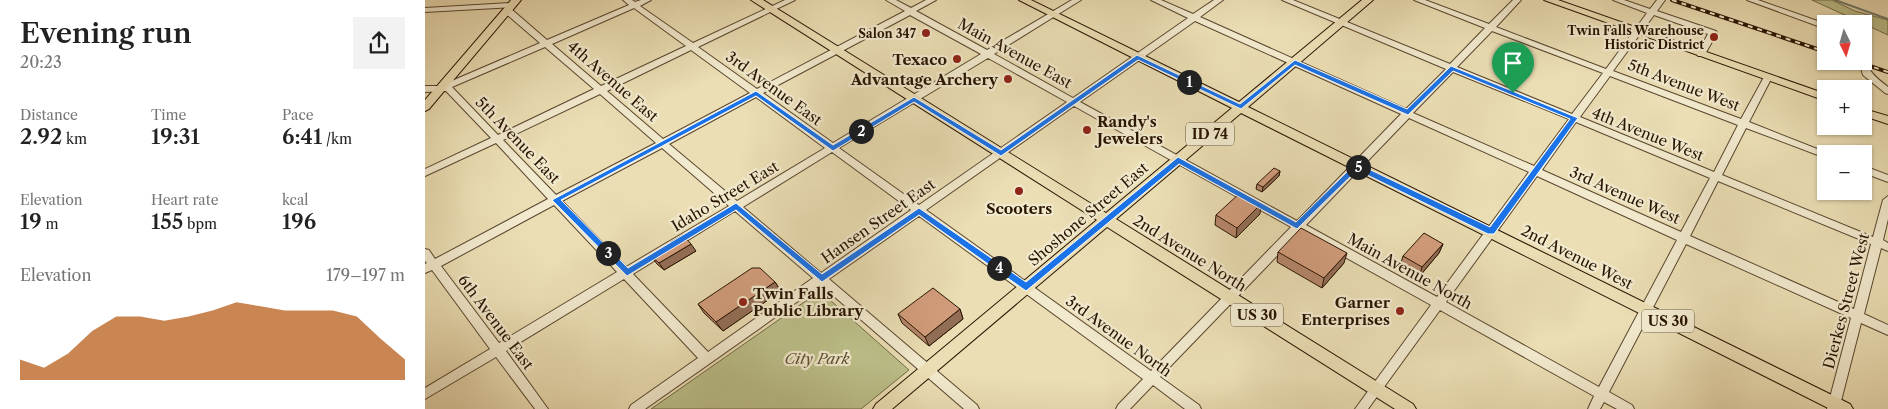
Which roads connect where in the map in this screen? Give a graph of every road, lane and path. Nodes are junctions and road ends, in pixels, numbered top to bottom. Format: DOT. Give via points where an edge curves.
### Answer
graph roads {
  1 [pos="435,0"];
  2 [pos="647,0"];
  3 [pos="756,0"];
  4 [pos="791,0"];
  5 [pos="890,0"];
  6 [pos="932,0"];
  7 [pos="1024,0"];
  8 [pos="1077,0"];
  9 [pos="1155,0"];
  10 [pos="1219,0"];
  11 [pos="1286,0"];
  12 [pos="1368,0"];
  13 [pos="1419,0"];
  14 [pos="1517,0"];
  15 [pos="1549,0"];
  16 [pos="1617,0"];
  17 [pos="1661,0"];
  18 [pos="1751,0"];
  19 [pos="630,3"];
  20 [pos="511,5"];
  21 [pos="771,9"];
  22 [pos="425,10"];
  23 [pos="911,12"];
  24 [pos="1652,12"];
  25 [pos="1053,14"];
  26 [pos="1194,17"];
  27 [pos="1342,22"];
  28 [pos="1817,24"];
  29 [pos="1491,28"];
  30 [pos="1638,32"];
  31 [pos="547,43"];
  32 [pos="692,47"];
  33 [pos="837,50"];
  34 [pos="989,54"];
  35 [pos="1701,54"];
  36 [pos="1137,57"];
  37 [pos="1295,62"];
  38 [pos="1451,68"];
  39 [pos="1865,70"];
  40 [pos="1608,72"];
  41 [pos="1767,77"];
  42 [pos="441,88"];
  43 [pos="425,89"];
  44 [pos="600,90"];
  45 [pos="1888,91"];
  46 [pos="756,93"];
  47 [pos="1817,95"];
  48 [pos="914,99"];
  49 [pos="1074,102"];
  50 [pos="425,107"];
  51 [pos="1241,107"];
  52 [pos="1408,113"];
  53 [pos="1872,115"];
  54 [pos="1574,118"];
  55 [pos="1888,120"];
  56 [pos="1743,124"];
  57 [pos="497,139"];
  58 [pos="662,143"];
  59 [pos="833,148"];
  60 [pos="1817,152"];
  61 [pos="1001,154"];
  62 [pos="1178,160"];
  63 [pos="1356,166"];
  64 [pos="1535,172"];
  65 [pos="1872,172"];
  66 [pos="425,173"];
  67 [pos="1716,176"];
  68 [pos="1888,179"];
  69 [pos="556,200"];
  70 [pos="1888,200"];
  71 [pos="736,206"];
  72 [pos="919,211"];
  73 [pos="1107,220"];
  74 [pos="1297,226"];
  75 [pos="1491,231"];
  76 [pos="1684,238"];
  77 [pos="1877,242"];
  78 [pos="1888,247"];
  79 [pos="425,253"];
  80 [pos="429,267"];
  81 [pos="627,272"];
  82 [pos="822,279"];
  83 [pos="1026,287"];
  84 [pos="1229,297"];
  85 [pos="1438,304"];
  86 [pos="1646,310"];
  87 [pos="1857,316"];
  88 [pos="1888,330"];
  89 [pos="499,350"];
  90 [pos="707,359"];
  91 [pos="927,370"];
  92 [pos="1152,378"];
  93 [pos="1376,389"];
  94 [pos="425,394"];
  95 [pos="1601,394"];
  96 [pos="1837,407"];
  97 [pos="542,409"];
  98 [pos="635,409"];
  99 [pos="881,409"];
  100 [pos="973,409"];
  101 [pos="1122,409"];
  102 [pos="1195,409"];
  103 [pos="1361,409"];
  104 [pos="1408,409"];
  105 [pos="1594,409"];
  106 [pos="1628,409"];
  1 -- 22 [label="street"];
  2 -- 19 [label="street"];
  3 -- 21 [label="main road, US 30"];
  4 -- 21 [label="street"];
  5 -- 23 [label="street, Main Avenue East"];
  6 -- 23 [label="street"];
  7 -- 25 [label="main road, US 30"];
  8 -- 25 [label="street, Idaho Street East"];
  9 -- 26 [label="street, 3rd Avenue West"];
  10 -- 26 [label="street, Hansen Street East"];
  11 -- 27 [label="street, 4th Avenue West"];
  12 -- 27 [label="main road, ID 74"];
  13 -- 29 [label="street, 5th Avenue West"];
  14 -- 29 [label="street"];
  15 -- 30 [label="main road"];
  16 -- 24 [label="street"];
  17 -- 24 [label="street"];
  18 -- 28 [label="street"];
  19 -- 31 [label="street"];
  19 -- 32 [label="street, 3rd Avenue East"];
  20 -- 22 [label="street"];
  20 -- 31 [label="street, 4th Avenue East"];
  20 -- 42 [label="main road"];
  21 -- 32 [label="street"];
  21 -- 33 [label="main road, US 30"];
  23 -- 33 [label="street"];
  23 -- 34 [label="street, Main Avenue East"];
  24 -- 30 [label="street"];
  24 -- 35 [label="street" via="1713,33"];
  25 -- 34 [label="street, Idaho Street East"];
  25 -- 36 [label="main road, US 30"];
  26 -- 36 [label="street, Hansen Street East"];
  26 -- 37 [label="street, 3rd Avenue West"];
  27 -- 37 [label="main road, ID 74"];
  27 -- 38 [label="street, 4th Avenue West"];
  29 -- 38 [label="street"];
  29 -- 40 [label="street, 5th Avenue West"];
  30 -- 35 [label="main road"];
  30 -- 40 [label="street"];
  31 -- 42 [label="street"];
  31 -- 44 [label="street, 4th Avenue East"];
  32 -- 44 [label="street"];
  32 -- 46 [label="street, 3rd Avenue East"];
  33 -- 46 [label="street"];
  33 -- 48 [label="main road, US 30"];
  34 -- 48 [label="street, Idaho Street East"];
  34 -- 49 [label="street, Main Avenue East"];
  35 -- 41 [label="main road"];
  36 -- 49 [label="street, Hansen Street East"];
  36 -- 51 [label="main road, US 30"];
  37 -- 51 [label="main road, ID 74"];
  37 -- 52 [label="street, 3rd Avenue West"];
  38 -- 52 [label="street"];
  38 -- 54 [label="street, 4th Avenue West"];
  39 -- 45 [label="street"];
  40 -- 54 [label="street"];
  40 -- 56 [label="street, 5th Avenue West"];
  41 -- 47 [label="main road"];
  41 -- 56 [label="street"];
  42 -- 43 [label="street"];
  42 -- 50 [label="main road"];
  42 -- 57 [label="street, 5th Avenue East" via="448,88"];
  44 -- 57 [label="street"];
  44 -- 58 [label="street, 4th Avenue East"];
  46 -- 58 [label="street"];
  46 -- 59 [label="street, 3rd Avenue East"];
  48 -- 59 [label="street, Idaho Street East"];
  48 -- 61 [label="main road, US 30"];
  49 -- 61 [label="street, Hansen Street East"];
  49 -- 62 [label="street, Main Avenue East"];
  51 -- 62 [label="main road, ID 74"];
  51 -- 63 [label="main road, 2nd Avenue West / US 30"];
  52 -- 63 [label="street"];
  52 -- 64 [label="street, 3rd Avenue West"];
  53 -- 55 [label="main road"];
  54 -- 64 [label="street"];
  54 -- 67 [label="street, 4th Avenue West"];
  56 -- 60 [label="street, 5th Avenue West"];
  56 -- 67 [label="street"];
  57 -- 66 [label="street"];
  57 -- 69 [label="street, 5th Avenue East"];
  58 -- 69 [label="street"];
  58 -- 71 [label="street, 4th Avenue East"];
  59 -- 71 [label="street, Idaho Street East"];
  59 -- 72 [label="street, 3rd Avenue East"];
  61 -- 72 [label="street, Hansen Street East"];
  61 -- 73 [label="main road, US 30"];
  62 -- 73 [label="main road, Shoshone Street East / ID 74"];
  62 -- 74 [label="street, Main Avenue North"];
  63 -- 74 [label="street"];
  63 -- 75 [label="main road, 2nd Avenue West / US 30"];
  64 -- 75 [label="street"];
  64 -- 76 [label="street, 3rd Avenue West"];
  65 -- 68 [label="street"];
  67 -- 76 [label="street"];
  67 -- 77 [label="street, 4th Avenue West"];
  69 -- 80 [label="street"];
  69 -- 81 [label="street, 5th Avenue East"];
  70 -- 77 [label="street, Dierkes Street West"];
  71 -- 81 [label="street, Idaho Street East"];
  71 -- 82 [label="street, 4th Avenue East"];
  72 -- 82 [label="street, Hansen Street East"];
  72 -- 83 [label="street, 3rd Avenue East"];
  73 -- 83 [label="main road, Shoshone Street East"];
  73 -- 84 [label="main road, 2nd Avenue North / US 30"];
  74 -- 84 [label="street"];
  74 -- 85 [label="street, Main Avenue North"];
  75 -- 85 [label="street"];
  75 -- 86 [label="main road, 2nd Avenue West / US 30"];
  76 -- 86 [label="street"];
  76 -- 87 [label="street, 3rd Avenue West"];
  77 -- 78 [label="street, 4th Avenue West"];
  77 -- 87 [label="street, Dierkes Street West"];
  79 -- 80 [label="street, 6th Avenue East"];
  80 -- 89 [label="street, 6th Avenue East"];
  81 -- 89 [label="street, Idaho Street East"];
  81 -- 90 [label="street, 5th Avenue East"];
  82 -- 90 [label="street, Hansen Street East"];
  82 -- 91 [label="street, 4th Avenue East"];
  83 -- 91 [label="main road, Shoshone Street East"];
  83 -- 92 [label="street, 3rd Avenue North"];
  84 -- 92 [label="street"];
  84 -- 93 [label="main road, 2nd Avenue North / US 30"];
  85 -- 93 [label="street"];
  85 -- 95 [label="street, Main Avenue North"];
  86 -- 95 [label="street"];
  86 -- 96 [label="main road, 2nd Avenue West / US 30"];
  87 -- 88 [label="street, 3rd Avenue West"];
  87 -- 96 [label="street, Dierkes Street West"];
  89 -- 94 [label="street, Idaho Street East"];
  89 -- 97 [label="street, 6th Avenue East"];
  90 -- 98 [label="street, Hansen Street East"];
  91 -- 99 [label="main road, Shoshone Street East"];
  91 -- 100 [label="street, 4th Avenue East"];
  92 -- 101 [label="street"];
  92 -- 102 [label="street, 3rd Avenue North"];
  93 -- 103 [label="street"];
  93 -- 104 [label="main road, 2nd Avenue North / US 30"];
  95 -- 105 [label="street"];
  95 -- 106 [label="street, Main Avenue North"];
}
